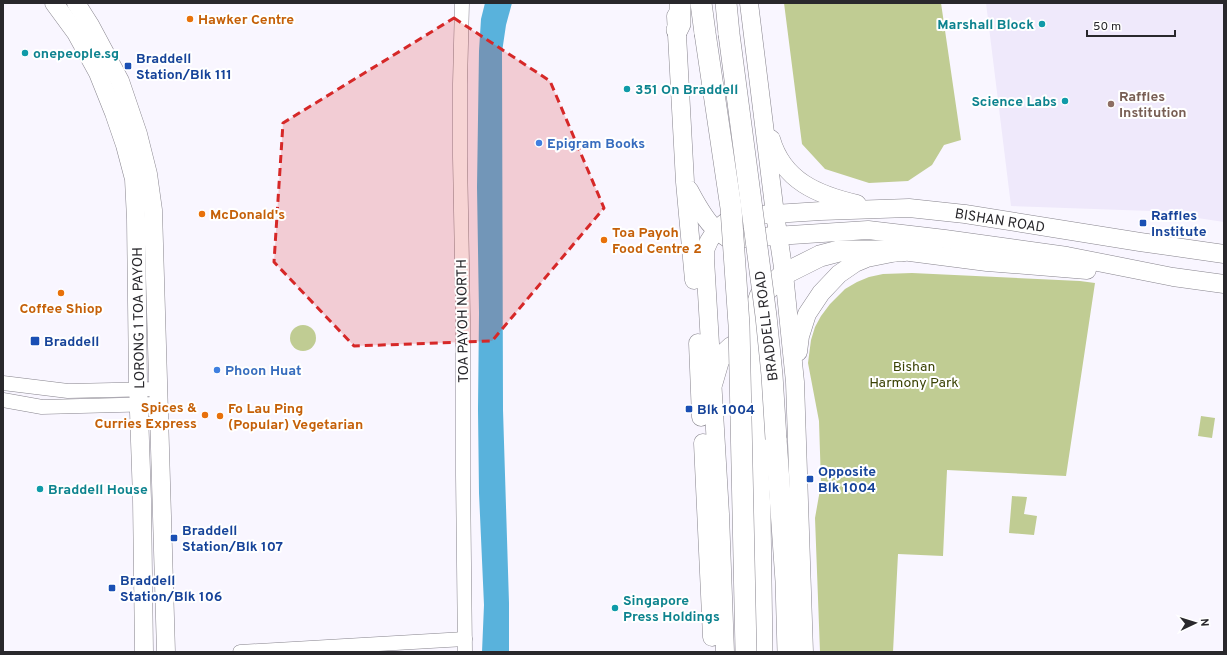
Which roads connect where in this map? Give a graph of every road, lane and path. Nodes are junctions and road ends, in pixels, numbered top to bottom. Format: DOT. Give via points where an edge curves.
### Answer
graph roads {
  1 [pos="54,3"];
  2 [pos="76,3"];
  3 [pos="462,3"];
  4 [pos="675,3"];
  5 [pos="680,3"];
  6 [pos="701,3"];
  7 [pos="726,3"];
  8 [pos="749,3"];
  9 [pos="83,29"];
  10 [pos="677,30"];
  11 [pos="762,101"];
  12 [pos="685,182"];
  13 [pos="909,208"];
  14 [pos="775,214"];
  15 [pos="716,230"];
  16 [pos="778,235"];
  17 [pos="902,251"];
  18 [pos="1224,254"];
  19 [pos="784,274"];
  20 [pos="1173,277"];
  21 [pos="1224,284"];
  22 [pos="752,352"];
  23 [pos="712,382"];
  24 [pos="795,382"];
  25 [pos="3,383"];
  26 [pos="158,397"];
  27 [pos="138,398"];
  28 [pos="3,400"];
  29 [pos="776,439"];
  30 [pos="465,645"];
  31 [pos="144,652"];
  32 [pos="166,652"];
  33 [pos="240,652"];
  34 [pos="713,652"];
  35 [pos="725,652"];
  36 [pos="746,652"];
  37 [pos="762,652"];
  38 [pos="778,652"];
  39 [pos="788,652"];
  40 [pos="804,652"];
  1 -- 9 [label="main road, LORONG 1 TOA PAYOH"];
  2 -- 9 [label="main road, LORONG 1 TOA PAYOH"];
  3 -- 30 [label="street, TOA PAYOH NORTH" via="460,157"];
  4 -- 10 [label="main road"];
  5 -- 10 [label="highway" via="680,24"];
  6 -- 36 [label="highway, BRADDELL ROAD, bridge" via="731,208 739,325"];
  7 -- 29 [label="highway, BRADDELL ROAD, bridge" via="766,316"];
  8 -- 11 [label="main road, BRADDELL ROAD"];
  9 -- 26 [label="main road, LORONG 1 TOA PAYOH" via="120,81 148,174 153,210"];
  9 -- 27 [label="main road, LORONG 1 TOA PAYOH" via="114,113 134,179"];
  10 -- 12 [label="main road"];
  11 -- 13 [label="main road" via="775,151 799,182 833,198 864,205"];
  11 -- 14 [label="main road, BRADDELL ROAD"];
  12 -- 15 [label="main road" via="700,210"];
  12 -- 34 [label="main road" via="694,282"];
  13 -- 14 [label="main road, BISHAN ROAD"];
  13 -- 18 [label="main road, BISHAN ROAD" via="966,214"];
  14 -- 15 [label="main road, BISHAN ROAD" via="743,216 726,222"];
  14 -- 16 [label="main road, BRADDELL ROAD"];
  15 -- 16 [label="main road, BISHAN ROAD" via="729,239"];
  15 -- 23 [label="main road" via="705,250 704,258"];
  16 -- 19 [label="main road, BRADDELL ROAD"];
  16 -- 20 [label="main road, BISHAN ROAD" via="868,230 934,237 1067,256"];
  17 -- 19 [label="highway" via="840,251 820,256"];
  17 -- 20 [label="main road" via="987,262"];
  17 -- 24 [label="main road" via="855,263 839,274 821,293 807,314 800,336"];
  19 -- 22 [label="highway" via="760,296 753,317"];
  19 -- 24 [label="main road, BRADDELL ROAD"];
  20 -- 21 [label="main road, BISHAN ROAD"];
  22 -- 23 [label="highway" via="732,347 719,359"];
  22 -- 37 [label="highway" via="760,511"];
  23 -- 35 [label="main road"];
  24 -- 40 [label="main road, BRADDELL ROAD"];
  25 -- 27 [label="street"];
  26 -- 27 [label="street"];
  26 -- 32 [label="main road, LORONG 1 TOA PAYOH"];
  27 -- 28 [label="street" via="42,407"];
  27 -- 31 [label="main road, LORONG 1 TOA PAYOH"];
  29 -- 38 [label="highway, BRADDELL ROAD"];
  29 -- 39 [label="highway"];
  30 -- 33 [label="street, TOA PAYOH NORTH"];
}
